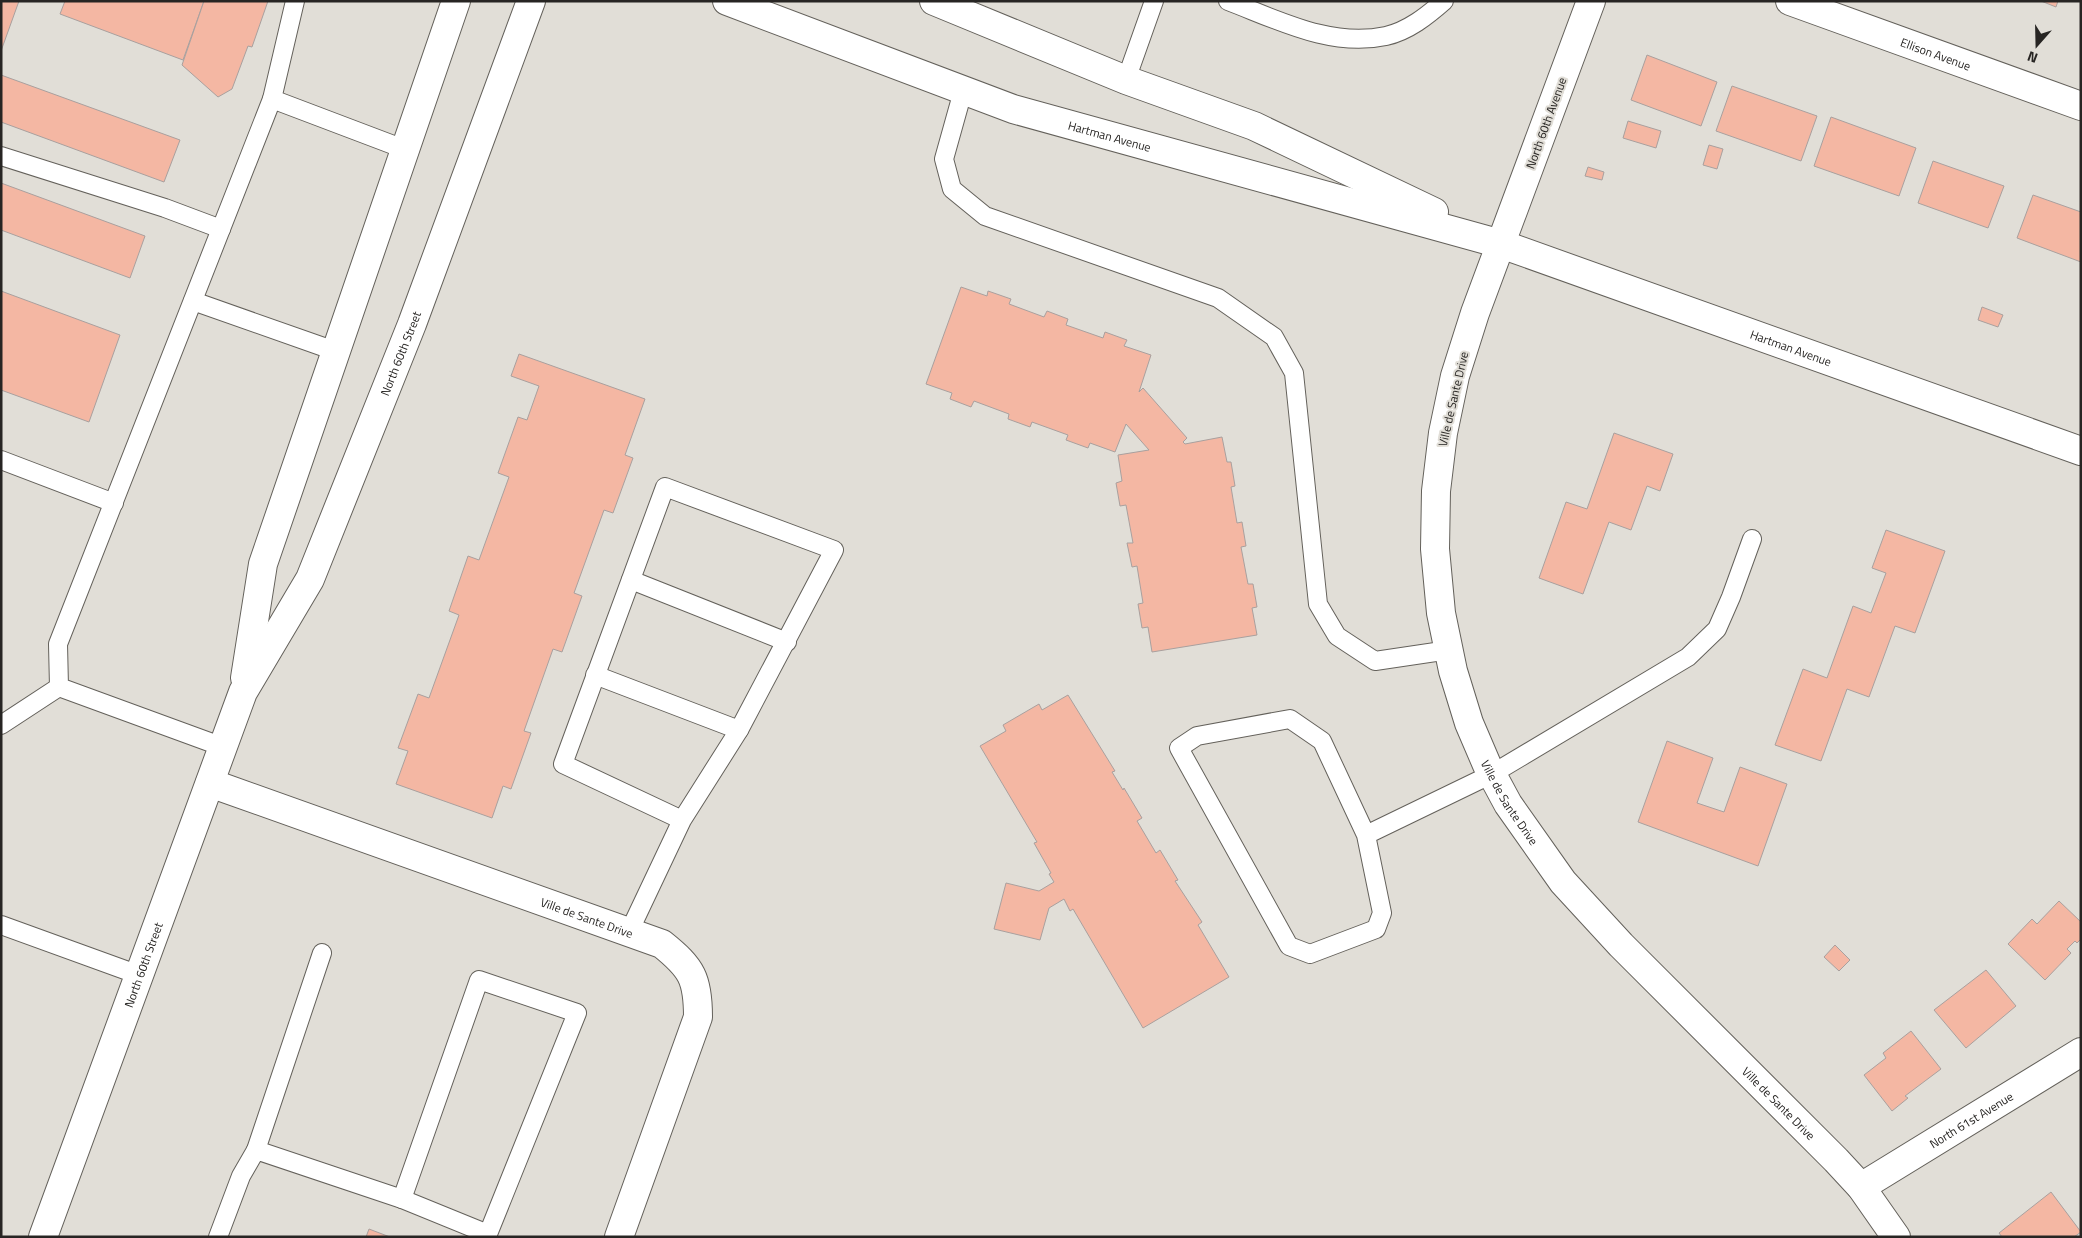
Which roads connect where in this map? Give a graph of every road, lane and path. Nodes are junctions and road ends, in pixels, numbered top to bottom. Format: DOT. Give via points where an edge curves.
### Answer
graph roads {
  1 [pos="295,1"];
  2 [pos="456,1"];
  3 [pos="531,1"];
  4 [pos="727,1"];
  5 [pos="934,1"];
  6 [pos="1154,1"];
  7 [pos="1228,1"];
  8 [pos="1444,1"];
  9 [pos="1591,1"];
  10 [pos="1790,1"];
  11 [pos="1126,80"];
  12 [pos="963,91"];
  13 [pos="272,100"];
  14 [pos="2081,106"];
  15 [pos="404,149"];
  16 [pos="1,156"];
  17 [pos="221,229"];
  18 [pos="1501,244"];
  19 [pos="193,301"];
  20 [pos="335,350"];
  21 [pos="2081,451"];
  22 [pos="1,460"];
  23 [pos="114,503"];
  24 [pos="1752,539"];
  25 [pos="631,580"];
  26 [pos="787,642"];
  27 [pos="1449,650"];
  28 [pos="595,675"];
  29 [pos="58,687"];
  30 [pos="243,692"];
  31 [pos="1,725"];
  32 [pos="739,730"];
  33 [pos="223,747"];
  34 [pos="1492,774"];
  35 [pos="210,782"];
  36 [pos="682,820"];
  37 [pos="1366,835"];
  38 [pos="1,925"];
  39 [pos="629,932"];
  40 [pos="322,953"];
  41 [pos="139,975"];
  42 [pos="2081,1052"];
  43 [pos="256,1150"];
  44 [pos="1861,1188"];
  45 [pos="402,1200"];
  46 [pos="488,1235"];
  47 [pos="43,1237"];
  48 [pos="218,1237"];
  49 [pos="619,1237"];
  50 [pos="1896,1237"];
  1 -- 13 [label="lane"];
  2 -- 15 [label="main road, North 60th Street"];
  3 -- 30 [label="main road, North 60th Street" via="412,324 310,579"];
  4 -- 12 [label="main road, Hartman Avenue"];
  5 -- 11 [label="main road, Hartman Avenue"];
  6 -- 11 [label="lane"];
  7 -- 8 [label="lane" via="1317,34 1356,40 1387,36 1408,28"];
  9 -- 18 [label="main road, North 60th Avenue"];
  10 -- 14 [label="main road, Ellison Avenue"];
  11 -- 18 [label="main road, Hartman Avenue" via="1254,126"];
  12 -- 18 [label="main road, Hartman Avenue" via="1013,109"];
  12 -- 27 [label="lane" via="944,159 952,189 985,216 1218,298 1274,337 1294,373 1318,604 1337,636 1375,661"];
  13 -- 15 [label="lane"];
  13 -- 17 [label="lane"];
  15 -- 20 [label="main road, North 60th Street"];
  16 -- 17 [label="lane"];
  17 -- 19 [label="lane"];
  18 -- 21 [label="main road, Hartman Avenue"];
  18 -- 27 [label="main road, Ville de Sante Drive" via="1456,376 1442,443 1436,491 1435,549 1441,614"];
  19 -- 20 [label="lane"];
  19 -- 23 [label="lane"];
  20 -- 30 [label="main road, North 60th Street" via="263,564"];
  22 -- 23 [label="lane"];
  23 -- 29 [label="lane" via="58,644"];
  24 -- 34 [label="lane" via="1717,628 1688,657"];
  25 -- 26 [label="lane"];
  25 -- 26 [label="lane" via="666,487 834,550"];
  25 -- 28 [label="lane"];
  26 -- 32 [label="lane"];
  27 -- 34 [label="main road, Ville de Sante Drive" via="1469,724"];
  28 -- 32 [label="lane"];
  28 -- 36 [label="lane" via="563,764"];
  29 -- 31 [label="lane"];
  29 -- 33 [label="lane"];
  30 -- 33 [label="main road, North 60th Street"];
  32 -- 36 [label="lane"];
  33 -- 35 [label="main road, North 60th Street"];
  34 -- 37 [label="lane"];
  34 -- 44 [label="main road, Ville de Sante Drive" via="1508,804 1563,882"];
  35 -- 39 [label="main road, Ville de Sante Drive"];
  35 -- 41 [label="main road, North 60th Street"];
  36 -- 39 [label="lane"];
  37 -- 37 [label="lane" via="1322,740 1290,719 1197,736 1179,748 1289,946 1310,954 1376,929 1382,913"];
  38 -- 41 [label="lane"];
  39 -- 49 [label="main road, Ville de Sante Drive" via="662,944 682,959 698,992 698,1017"];
  40 -- 43 [label="lane"];
  41 -- 47 [label="main road, North 60th Street"];
  42 -- 44 [label="main road, North 61st Avenue"];
  43 -- 45 [label="lane"];
  43 -- 48 [label="lane" via="241,1176"];
  44 -- 50 [label="main road, Ville de Sante Drive"];
  45 -- 46 [label="lane"];
  45 -- 46 [label="lane" via="479,980 577,1013"];
}
